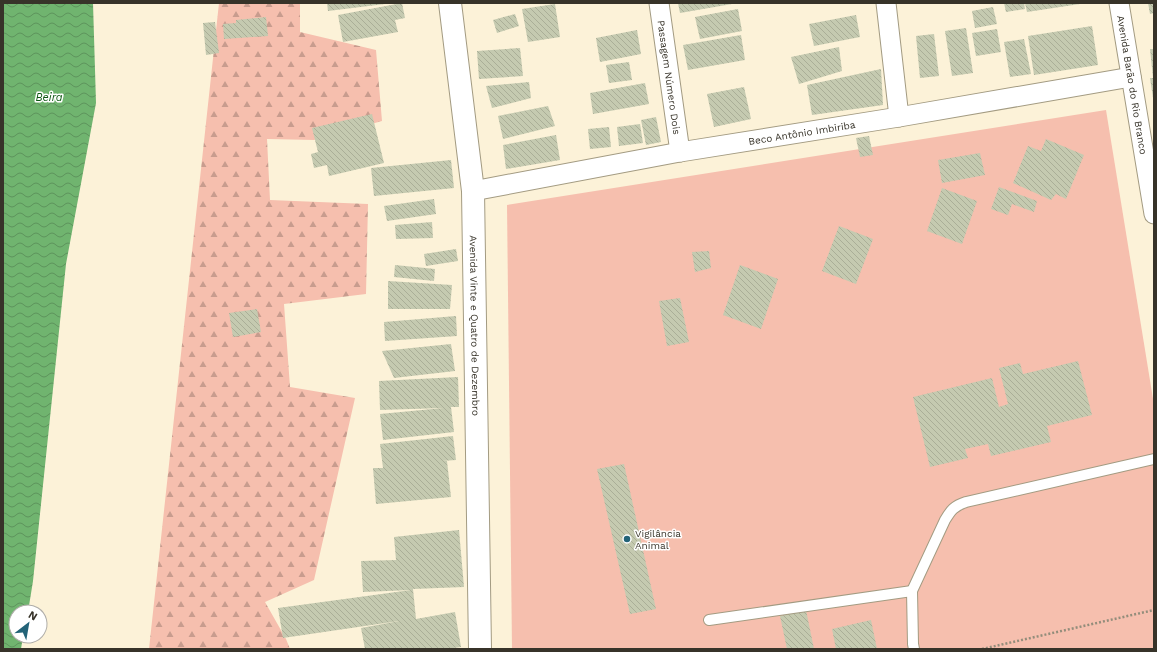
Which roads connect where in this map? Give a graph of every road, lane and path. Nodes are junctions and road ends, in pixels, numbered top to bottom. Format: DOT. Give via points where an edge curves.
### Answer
graph roads {
  1 [pos="450,3"];
  2 [pos="659,3"];
  3 [pos="886,3"];
  4 [pos="1119,3"];
  5 [pos="1131,77"];
  6 [pos="899,116"];
  7 [pos="680,152"];
  8 [pos="473,191"];
  9 [pos="1154,214"];
  10 [pos="1154,459"];
  11 [pos="912,591"];
  12 [pos="1154,610"];
  13 [pos="709,620"];
  14 [pos="480,649"];
  15 [pos="914,649"];
  16 [pos="982,649"];
  1 -- 8 [label="street, Avenida Vinte e Quatro de Dezembro"];
  2 -- 7 [label="street, Passagem Número Dois"];
  3 -- 6 [label="street"];
  4 -- 5 [label="street, Avenida Barão do Rio Branco"];
  5 -- 6 [label="street, Beco Antônio Imbiriba"];
  5 -- 9 [label="street, Avenida Barão do Rio Branco"];
  6 -- 7 [label="street, Beco Antônio Imbiriba"];
  7 -- 8 [label="street, Beco Antônio Imbiriba"];
  8 -- 14 [label="street, Avenida Vinte e Quatro de Dezembro"];
  10 -- 11 [label="lane" via="956,506 944,520"];
  11 -- 13 [label="lane"];
  11 -- 15 [label="lane"];
  12 -- 16 [label="path"];
}
